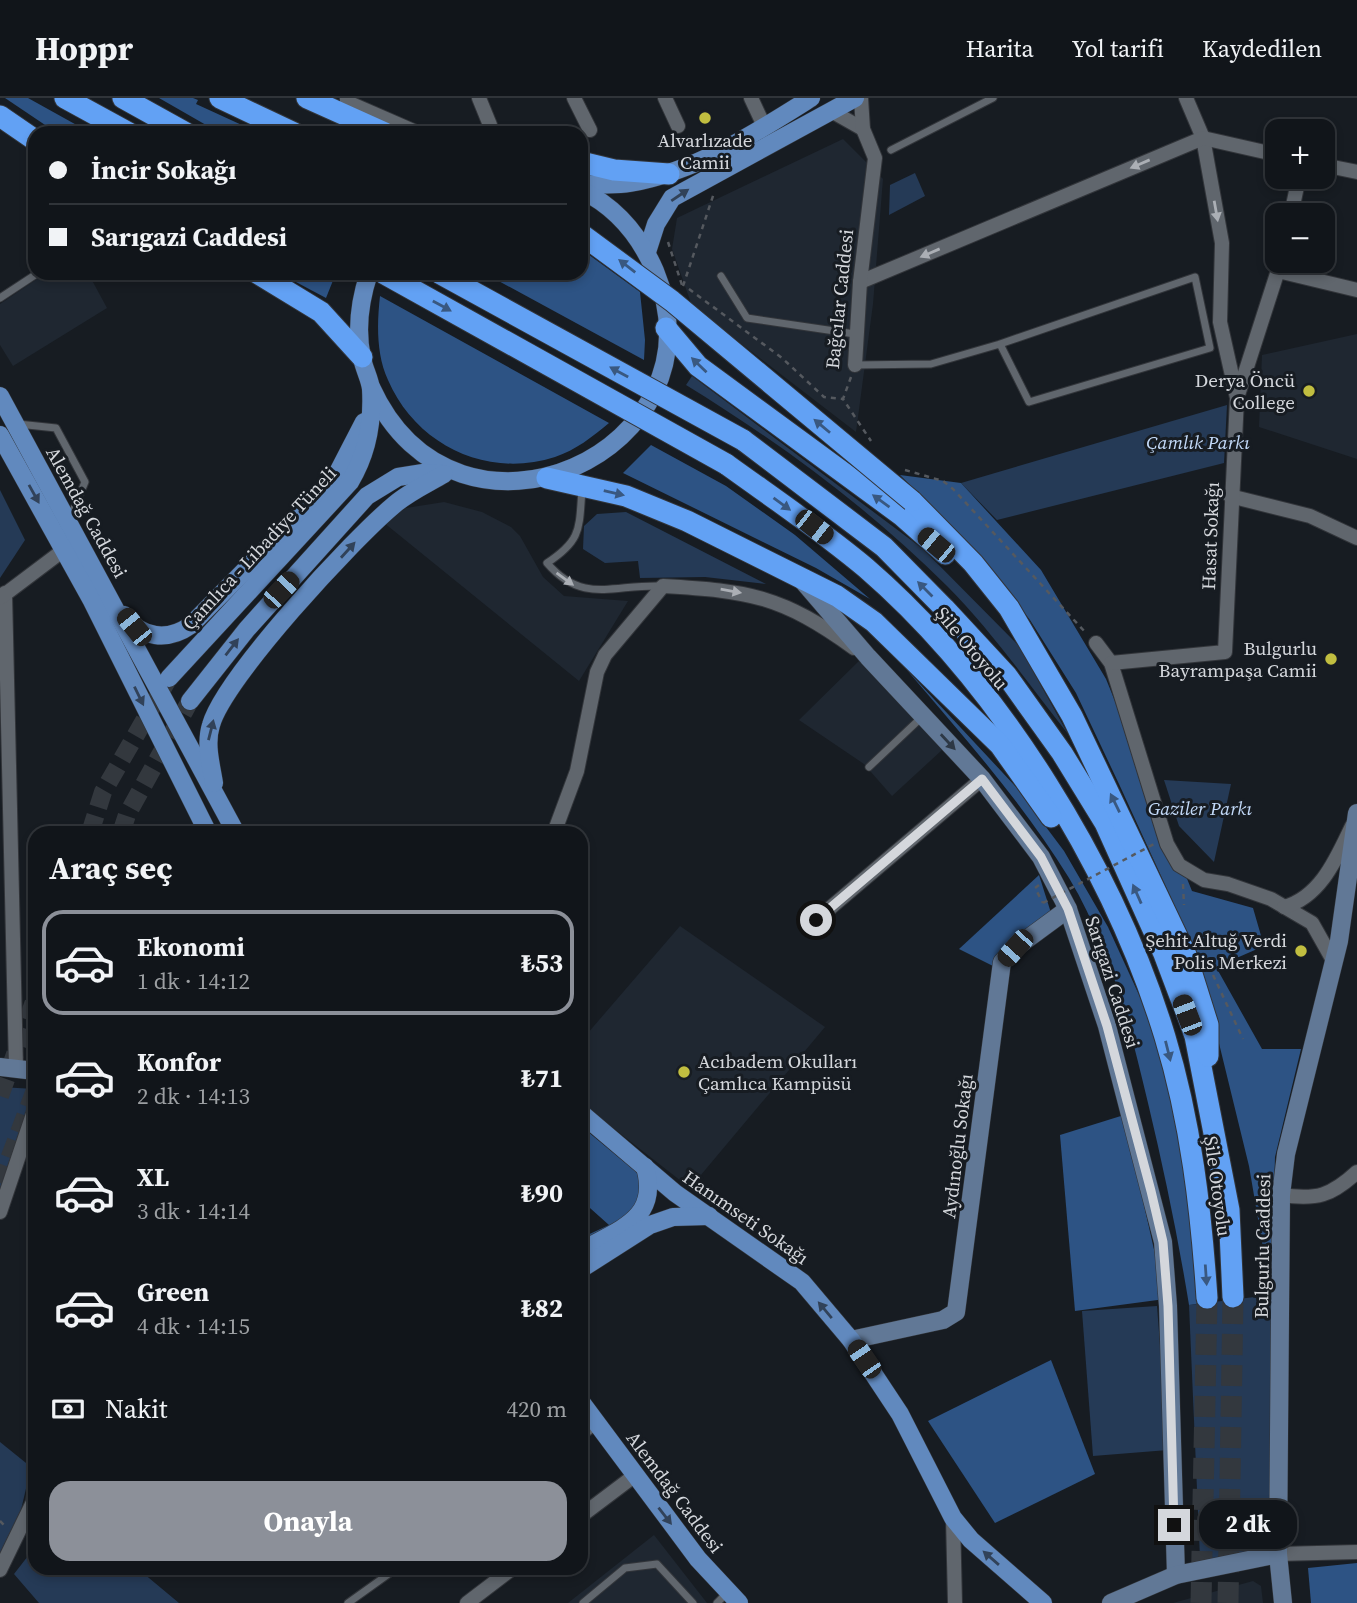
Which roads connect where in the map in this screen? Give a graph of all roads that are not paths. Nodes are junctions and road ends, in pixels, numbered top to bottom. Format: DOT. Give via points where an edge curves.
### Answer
graph roads {
  1 [pos="65,98"];
  2 [pos="123,98"];
  3 [pos="307,98"];
  4 [pos="347,98"];
  5 [pos="479,98"];
  6 [pos="574,98"];
  7 [pos="665,98"];
  8 [pos="751,98"];
  9 [pos="811,98"];
  10 [pos="855,98"];
  11 [pos="861,98"];
  12 [pos="993,98"];
  13 [pos="1186,98"];
  14 [pos="226,100"];
  15 [pos="833,112"];
  16 [pos="0,116"];
  17 [pos="491,125"];
  18 [pos="116,126"];
  19 [pos="173,126"];
  20 [pos="280,126"];
  21 [pos="369,126"];
  22 [pos="402,126"];
  23 [pos="678,126"];
  24 [pos="765,128"];
  25 [pos="863,129"];
  26 [pos="590,130"];
  27 [pos="28,135"];
  28 [pos="1203,138"];
  29 [pos="891,150"];
  30 [pos="1265,152"];
  31 [pos="588,164"];
  32 [pos="1335,167"];
  33 [pos="1357,172"];
  34 [pos="669,174"];
  35 [pos="588,184"];
  36 [pos="588,195"];
  37 [pos="588,239"];
  38 [pos="647,252"];
  39 [pos="1277,273"];
  40 [pos="1302,273"];
  41 [pos="721,275"];
  42 [pos="28,280"];
  43 [pos="268,280"];
  44 [pos="368,280"];
  45 [pos="396,280"];
  46 [pos="452,280"];
  47 [pos="860,282"];
  48 [pos="1357,290"];
  49 [pos="0,298"];
  50 [pos="666,328"];
  51 [pos="855,334"];
  52 [pos="1000,344"];
  53 [pos="362,357"];
  54 [pos="855,365"];
  55 [pos="371,387"];
  56 [pos="0,396"];
  57 [pos="1237,398"];
  58 [pos="370,409"];
  59 [pos="15,424"];
  60 [pos="0,435"];
  61 [pos="444,474"];
  62 [pos="471,476"];
  63 [pos="548,478"];
  64 [pos="582,485"];
  65 [pos="1230,496"];
  66 [pos="68,522"];
  67 [pos="1357,537"];
  68 [pos="65,549"];
  69 [pos="797,575"];
  70 [pos="663,586"];
  71 [pos="108,595"];
  72 [pos="2,596"];
  73 [pos="1096,643"];
  74 [pos="868,657"];
  75 [pos="1111,663"];
  76 [pos="1045,673"];
  77 [pos="169,678"];
  78 [pos="191,701"];
  79 [pos="924,715"];
  80 [pos="869,766"];
  81 [pos="982,779"];
  82 [pos="216,797"];
  83 [pos="1356,816"];
  84 [pos="204,826"];
  85 [pos="232,826"];
  86 [pos="557,826"];
  87 [pos="1284,907"];
  88 [pos="1068,909"];
  89 [pos="816,920"];
  90 [pos="1334,962"];
  91 [pos="1139,963"];
  92 [pos="8,1067"];
  93 [pos="28,1070"];
  94 [pos="1209,1097"];
  95 [pos="588,1120"];
  96 [pos="28,1139"];
  97 [pos="645,1167"];
  98 [pos="1357,1172"];
  99 [pos="1281,1195"];
  100 [pos="0,1212"];
  101 [pos="709,1216"];
  102 [pos="588,1247"];
  103 [pos="588,1265"];
  104 [pos="1233,1297"];
  105 [pos="1207,1298"];
  106 [pos="851,1340"];
  107 [pos="588,1411"];
  108 [pos="598,1425"];
  109 [pos="588,1432"];
  110 [pos="634,1476"];
  111 [pos="588,1511"];
  112 [pos="28,1512"];
  113 [pos="953,1518"];
  114 [pos="1357,1552"];
  115 [pos="1278,1554"];
  116 [pos="0,1570"];
  117 [pos="387,1575"];
  118 [pos="504,1575"];
  119 [pos="1176,1575"];
  120 [pos="728,1599"];
  121 [pos="348,1603"];
  122 [pos="467,1603"];
  123 [pos="583,1603"];
  124 [pos="693,1603"];
  125 [pos="955,1603"];
  126 [pos="1043,1603"];
  127 [pos="1111,1603"];
  128 [pos="1283,1603"];
  1 -- 18 [label="highway"];
  2 -- 19 [label="highway"];
  3 -- 21 [label="highway"];
  4 -- 22 [label="street" via="347,102"];
  5 -- 17 [label="street"];
  6 -- 26 [label="street"];
  7 -- 23 [label="street"];
  8 -- 24 [label="street"];
  9 -- 24 [label="main road"];
  10 -- 15 [label="main road"];
  11 -- 25 [label="street, Bağcılar Caddesi"];
  12 -- 29 [label="lane"];
  13 -- 28 [label="street"];
  14 -- 20 [label="highway"];
  15 -- 25 [label="street"];
  38 -- 15 [label="main road, one-way" via="656,224 673,198"];
  16 -- 27 [label="highway"];
  24 -- 34 [label="main road"];
  25 -- 47 [label="street, Bağcılar Caddesi" via="875,158"];
  28 -- 30 [label="street"];
  28 -- 47 [label="street, one-way"];
  28 -- 57 [label="street, one-way" via="1222,243 1220,322"];
  31 -- 34 [label="highway"];
  32 -- 33 [label="street"];
  34 -- 35 [label="main road" via="627,184"];
  36 -- 38 [label="main road" via="613,211"];
  76 -- 37 [label="highway, one-way, bridge" via="1009,608 912,501 672,301"];
  38 -- 50 [label="main road" via="660,285"];
  39 -- 57 [label="street, Hasat Sokağı"];
  40 -- 48 [label="street, Hasat Sokağı"];
  41 -- 51 [label="lane" via="747,318"];
  42 -- 49 [label="lane"];
  43 -- 53 [label="highway" via="320,312"];
  44 -- 53 [label="main road, Çamlıca - Libadiye Tüneli" via="359,322"];
  45 -- 91 [label="highway, Şile Otoyolu, one-way, bridge" via="726,464 867,569 922,623 985,696 1041,775 1083,846"];
  94 -- 46 [label="highway, Şile Otoyolu, one-way, bridge" via="1195,1036 1164,954 1105,823 1007,676 884,547 743,440"];
  47 -- 51 [label="street, Bağcılar Caddesi"];
  50 -- 63 [label="main road" via="657,382 624,435 584,464"];
  76 -- 50 [label="highway, one-way" via="1002,614 936,545 698,366"];
  51 -- 54 [label="street, Bağcılar Caddesi"];
  52 -- 52 [label="lane" via="1195,277 1210,348 1029,402"];
  52 -- 54 [label="lane" via="931,364"];
  53 -- 55 [label="main road, Çamlıca - Libadiye Tüneli"];
  55 -- 58 [label="main road, Çamlıca - Libadiye Tüneli"];
  55 -- 62 [label="main road" via="404,436 426,454"];
  56 -- 59 [label="main road, Alemdağ Caddesi"];
  57 -- 65 [label="street, Hasat Sokağı"];
  58 -- 71 [label="main road" via="334,480 177,635 153,635 134,627"];
  58 -- 77 [label="main road, Çamlıca - Libadiye Tüneli" via="363,460 350,482"];
  59 -- 66 [label="main road, Alemdağ Caddesi"];
  59 -- 66 [label="lane" via="56,428 85,482"];
  60 -- 68 [label="main road, Alemdağ Caddesi, one-way"];
  61 -- 62 [label="main road"];
  78 -- 61 [label="main road, one-way" via="247,629 368,496 398,477"];
  82 -- 61 [label="main road, one-way" via="208,741 223,700 254,657 358,539 396,504"];
  62 -- 63 [label="main road" via="520,481"];
  63 -- 64 [label="highway"];
  64 -- 69 [label="highway, one-way" via="626,496"];
  64 -- 70 [label="lane, Sarıgazi Caddesi, one-way" via="579,534 569,549 547,563 576,587"];
  65 -- 67 [label="street" via="1310,516"];
  65 -- 75 [label="street, Hasat Sokağı" via="1225,652"];
  66 -- 71 [label="main road, Alemdağ Caddesi"];
  68 -- 72 [label="street"];
  68 -- 84 [label="main road, Alemdağ Caddesi, one-way"];
  69 -- 74 [label="main road"];
  69 -- 91 [label="highway" via="874,622 999,745 1074,852"];
  70 -- 74 [label="street, Sarıgazi Caddesi, one-way" via="775,600 813,618"];
  70 -- 86 [label="street" via="605,655 597,672 577,771"];
  71 -- 82 [label="main road, Alemdağ Caddesi"];
  72 -- 92 [label="street"];
  73 -- 75 [label="street"];
  74 -- 79 [label="main road, Sarıgazi Caddesi"];
  75 -- 87 [label="street" via="1167,844 1179,865 1205,880 1228,884"];
  94 -- 76 [label="highway, one-way" via="1208,1025 1186,955 1072,716"];
  79 -- 80 [label="lane"];
  79 -- 81 [label="main road, Sarıgazi Caddesi, one-way"];
  81 -- 88 [label="main road, Sarıgazi Caddesi" via="1041,857"];
  81 -- 89 [label="street"];
  82 -- 85 [label="main road, Alemdağ Caddesi"];
  83 -- 87 [label="street" via="1328,873 1296,904"];
  83 -- 90 [label="main road, Bulgurlu Caddesi"];
  87 -- 90 [label="street" via="1312,923"];
  88 -- 106 [label="main road, Aydınoğlu Sokağı" via="1035,931 1002,962 956,1312 943,1320"];
  88 -- 119 [label="main road, Sarıgazi Caddesi" via="1107,1026 1163,1242"];
  90 -- 99 [label="main road, Bulgurlu Caddesi" via="1286,1154"];
  91 -- 105 [label="highway, Şile Otoyolu, one-way" via="1183,1106 1201,1214"];
  92 -- 93 [label="main road"];
  94 -- 104 [label="highway, Şile Otoyolu" via="1229,1210"];
  95 -- 97 [label="main road, Hanımseti Sokağı"];
  96 -- 100 [label="street"];
  97 -- 101 [label="main road, Hanımseti Sokağı"];
  97 -- 102 [label="main road" via="650,1185 645,1208"];
  98 -- 99 [label="street" via="1337,1190 1309,1199"];
  99 -- 115 [label="main road, Bulgurlu Caddesi"];
  101 -- 103 [label="main road" via="673,1217 650,1225"];
  106 -- 101 [label="main road, Hanımseti Sokağı, one-way" via="802,1282"];
  106 -- 113 [label="main road, Hanımseti Sokağı" via="900,1414"];
  107 -- 108 [label="main road, Alemdağ Caddesi"];
  108 -- 109 [label="lane"];
  108 -- 110 [label="main road, Alemdağ Caddesi"];
  110 -- 111 [label="street"];
  110 -- 120 [label="main road, Alemdağ Caddesi, one-way"];
  112 -- 116 [label="street"];
  113 -- 125 [label="street"];
  126 -- 113 [label="main road, Hanımseti Sokağı, one-way" via="971,1541"];
  114 -- 115 [label="street"];
  115 -- 119 [label="main road"];
  115 -- 128 [label="main road, Bulgurlu Caddesi"];
  117 -- 121 [label="lane"];
  118 -- 122 [label="street"];
  119 -- 127 [label="main road"];
  123 -- 124 [label="lane" via="625,1568 657,1564"];
}
